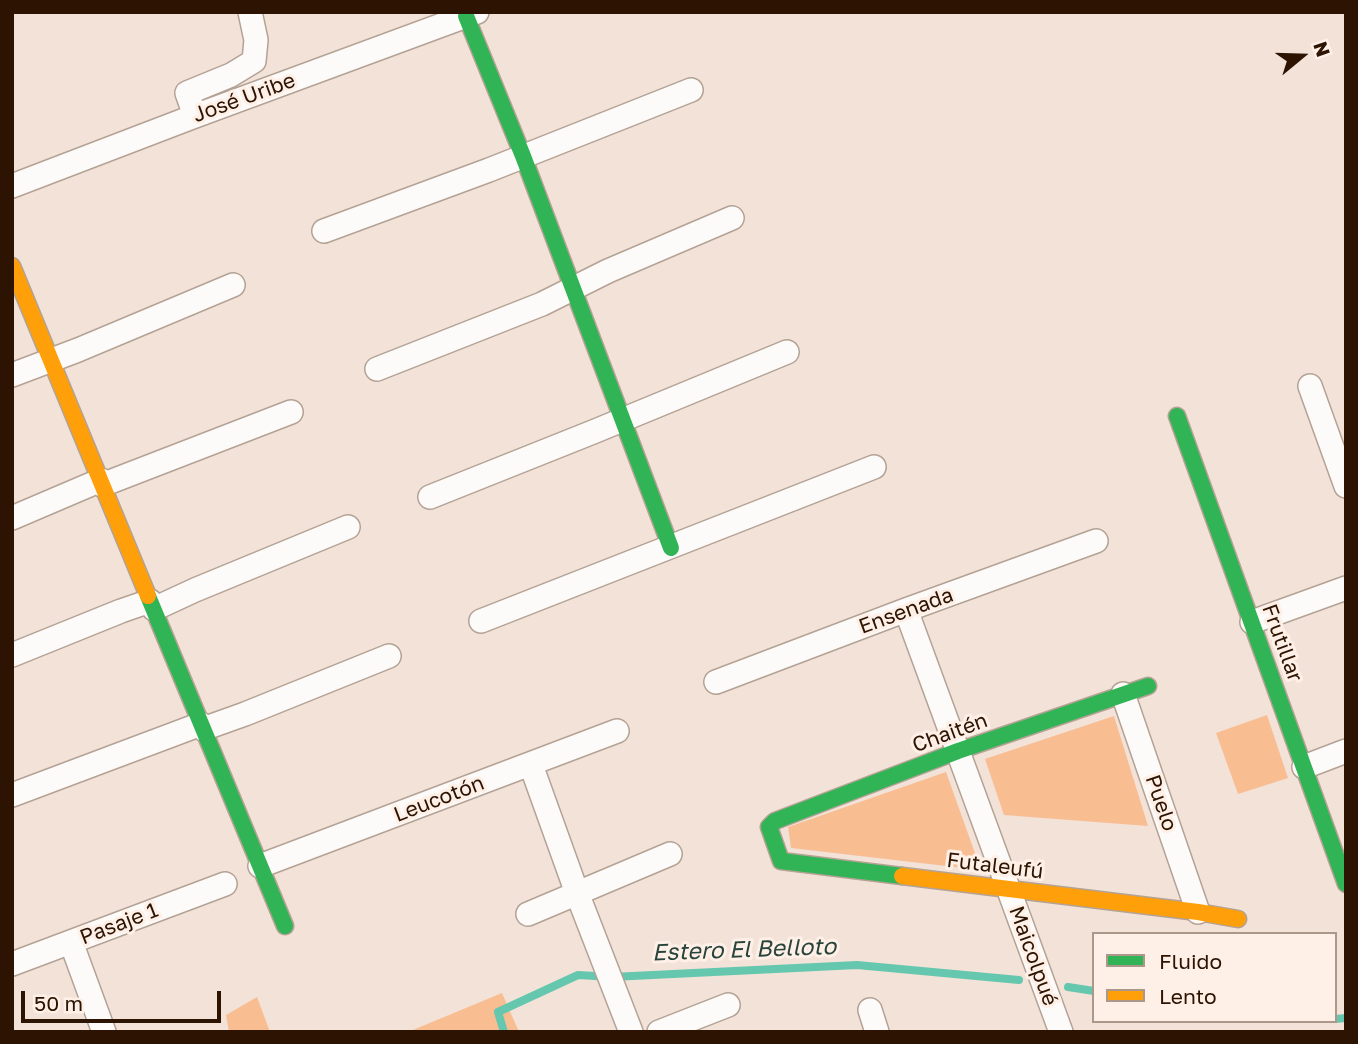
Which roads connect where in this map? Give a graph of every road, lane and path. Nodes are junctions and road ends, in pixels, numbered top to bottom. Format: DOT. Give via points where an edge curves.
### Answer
graph roads {
  1 [pos="250,12"];
  2 [pos="471,14"];
  3 [pos="691,90"];
  4 [pos="195,116"];
  5 [pos="523,156"];
  6 [pos="12,186"];
  7 [pos="732,218"];
  8 [pos="324,231"];
  9 [pos="12,267"];
  10 [pos="233,285"];
  11 [pos="573,288"];
  12 [pos="787,352"];
  13 [pos="51,360"];
  14 [pos="377,369"];
  15 [pos="12,375"];
  16 [pos="1310,386"];
  17 [pos="291,412"];
  18 [pos="1177,416"];
  19 [pos="623,419"];
  20 [pos="874,467"];
  21 [pos="102,482"];
  22 [pos="1346,485"];
  23 [pos="430,498"];
  24 [pos="12,518"];
  25 [pos="348,527"];
  26 [pos="1097,541"];
  27 [pos="671,548"];
  28 [pos="1346,589"];
  29 [pos="152,605"];
  30 [pos="906,610"];
  31 [pos="481,621"];
  32 [pos="1252,622"];
  33 [pos="12,655"];
  34 [pos="388,656"];
  35 [pos="716,682"];
  36 [pos="1148,686"];
  37 [pos="1123,694"];
  38 [pos="202,726"];
  39 [pos="617,731"];
  40 [pos="958,751"];
  41 [pos="1346,751"];
  42 [pos="531,765"];
  43 [pos="1304,767"];
  44 [pos="12,795"];
  45 [pos="769,827"];
  46 [pos="670,854"];
  47 [pos="260,866"];
  48 [pos="1345,877"];
  49 [pos="225,884"];
  50 [pos="1009,889"];
  51 [pos="577,893"];
  52 [pos="1198,912"];
  53 [pos="528,914"];
  54 [pos="1238,919"];
  55 [pos="285,926"];
  56 [pos="71,942"];
  57 [pos="12,964"];
  58 [pos="728,1005"];
  59 [pos="1054,1030"];
  60 [pos="104,1032"];
  61 [pos="631,1032"];
  62 [pos="659,1032"];
  1 -- 4 [label="street" via="256,40 254,61 187,93"];
  2 -- 4 [label="street, José Uribe"];
  2 -- 5 [label="street"];
  3 -- 5 [label="street"];
  4 -- 6 [label="street, José Uribe"];
  5 -- 8 [label="street"];
  5 -- 11 [label="street"];
  7 -- 11 [label="street"];
  9 -- 13 [label="street"];
  10 -- 13 [label="street"];
  11 -- 14 [label="street"];
  11 -- 19 [label="street"];
  12 -- 19 [label="street"];
  13 -- 15 [label="street"];
  13 -- 21 [label="street"];
  16 -- 22 [label="street"];
  17 -- 21 [label="street"];
  18 -- 32 [label="street, Frutillar"];
  19 -- 23 [label="street"];
  19 -- 27 [label="street"];
  20 -- 27 [label="street"];
  21 -- 24 [label="street"];
  21 -- 29 [label="street"];
  25 -- 29 [label="street"];
  26 -- 30 [label="street, Ensenada"];
  27 -- 31 [label="street"];
  28 -- 32 [label="street"];
  29 -- 33 [label="street" via="121,611"];
  29 -- 38 [label="street"];
  30 -- 35 [label="street, Ensenada"];
  30 -- 40 [label="street, Maicolpué"];
  32 -- 43 [label="street, Frutillar"];
  34 -- 38 [label="street"];
  36 -- 37 [label="street, Chaitén"];
  37 -- 40 [label="street, Chaitén"];
  37 -- 52 [label="street, Puelo"];
  38 -- 44 [label="street"];
  38 -- 47 [label="street"];
  39 -- 42 [label="street, Leucotón"];
  40 -- 45 [label="street, Chaitén"];
  40 -- 50 [label="street, Maicolpué"];
  41 -- 43 [label="street"];
  42 -- 47 [label="street, Leucotón"];
  42 -- 51 [label="street"];
  43 -- 48 [label="street, Frutillar"];
  45 -- 50 [label="street, Futaleufú" via="781,861"];
  46 -- 51 [label="street"];
  47 -- 55 [label="street"];
  49 -- 56 [label="street, Pasaje 1"];
  50 -- 52 [label="street, Futaleufú"];
  50 -- 59 [label="street, Maicolpué"];
  51 -- 53 [label="street"];
  51 -- 61 [label="street"];
  52 -- 54 [label="street, Futaleufú"];
  56 -- 57 [label="street, Pasaje 1"];
  56 -- 60 [label="street"];
  58 -- 62 [label="street"];
}
